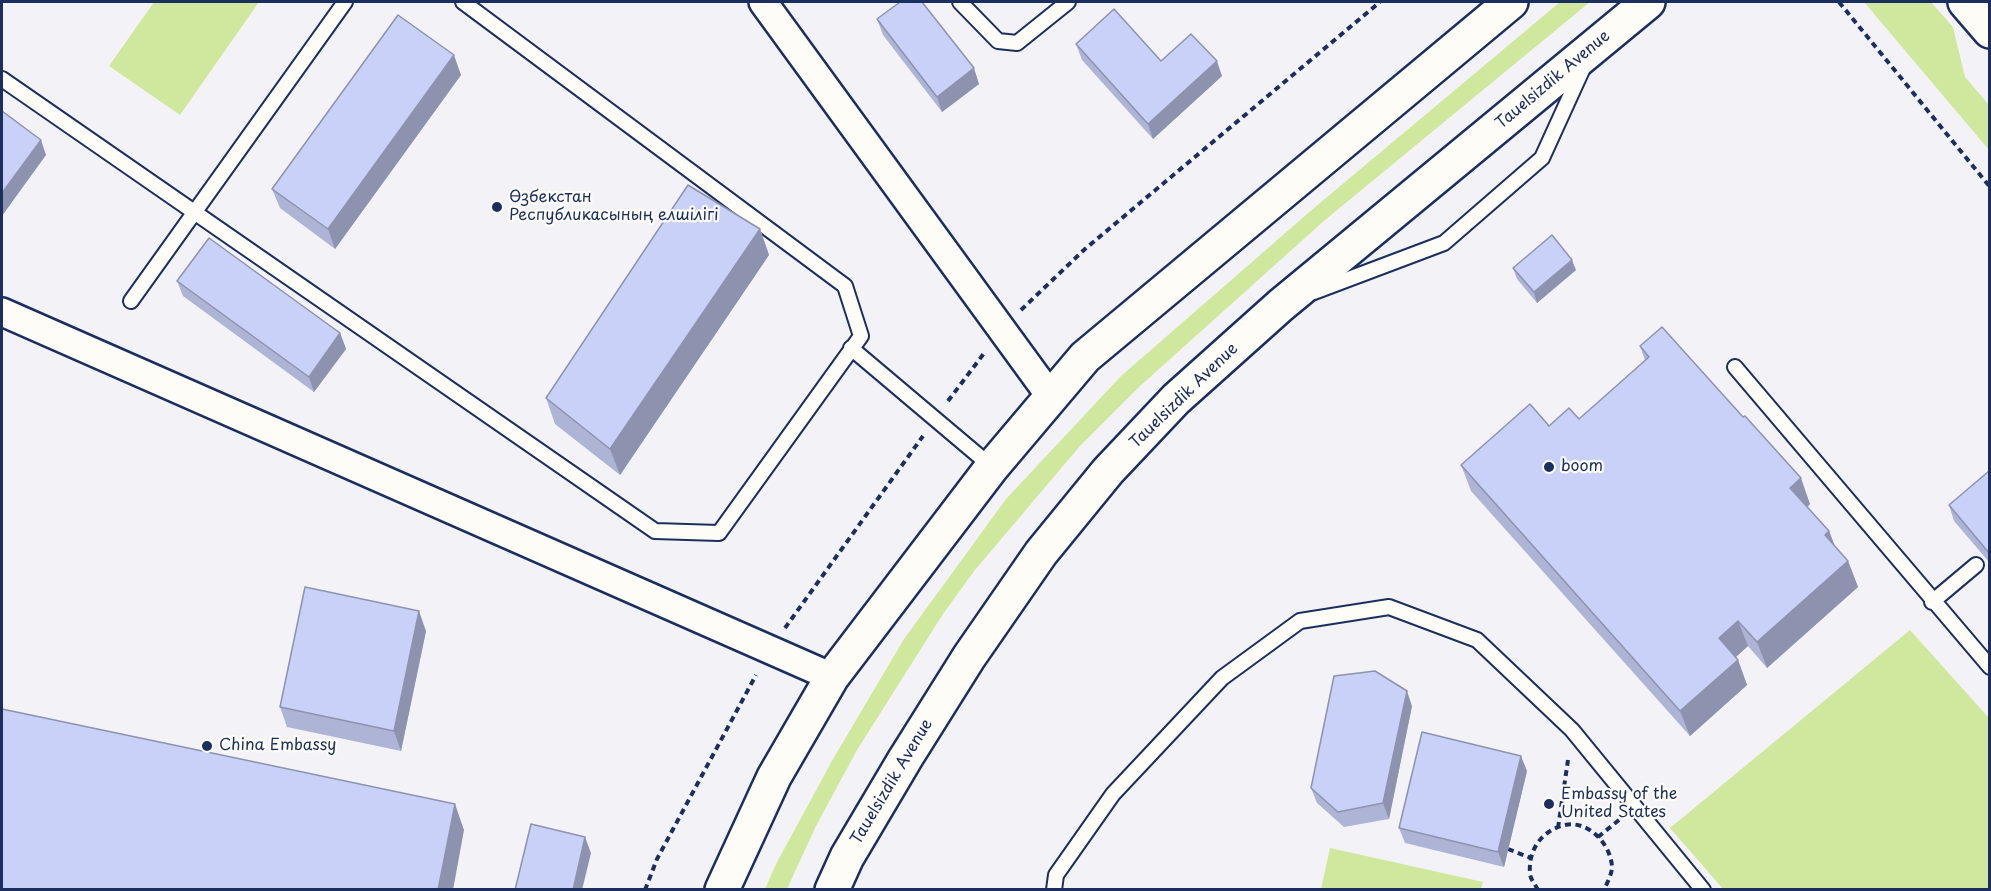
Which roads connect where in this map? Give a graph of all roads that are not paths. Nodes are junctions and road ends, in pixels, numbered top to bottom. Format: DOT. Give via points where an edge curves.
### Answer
graph roads {
  1 [pos="345,2"];
  2 [pos="462,2"];
  3 [pos="960,2"];
  4 [pos="1068,2"];
  5 [pos="1511,2"];
  6 [pos="1648,2"];
  7 [pos="1965,2"];
  8 [pos="768,4"];
  9 [pos="1989,31"];
  10 [pos="1592,48"];
  11 [pos="2,79"];
  12 [pos="194,213"];
  13 [pos="131,302"];
  14 [pos="1281,304"];
  15 [pos="2,312"];
  16 [pos="851,348"];
  17 [pos="1735,367"];
  18 [pos="1051,397"];
  19 [pos="992,467"];
  20 [pos="1976,564"];
  21 [pos="1932,602"];
  22 [pos="1989,668"];
  23 [pos="832,677"];
  24 [pos="722,890"];
  25 [pos="832,890"];
  26 [pos="1054,890"];
  27 [pos="1703,890"];
  1 -- 12 [label="lane"];
  2 -- 16 [label="lane" via="845,286 861,336"];
  3 -- 4 [label="lane" via="998,41 1017,43"];
  5 -- 18 [label="main road" via="1085,357"];
  6 -- 10 [label="main road, Tauelsizdik Avenue"];
  7 -- 9 [label="main road"];
  8 -- 18 [label="street"];
  10 -- 14 [label="main road, Tauelsizdik Avenue"];
  10 -- 14 [label="lane" via="1542,158 1444,243"];
  11 -- 12 [label="lane"];
  12 -- 13 [label="lane"];
  12 -- 16 [label="lane" via="655,531 719,533"];
  14 -- 25 [label="main road, Tauelsizdik Avenue" via="1176,399 1108,471 1041,554 969,657 905,759"];
  15 -- 23 [label="street"];
  16 -- 19 [label="lane"];
  17 -- 21 [label="lane"];
  18 -- 19 [label="main road"];
  19 -- 23 [label="main road"];
  20 -- 21 [label="lane"];
  21 -- 22 [label="lane"];
  23 -- 24 [label="main road" via="774,777"];
  26 -- 27 [label="lane" via="1056,875 1113,794 1222,678 1299,621 1389,607 1477,640 1572,730"];
}
